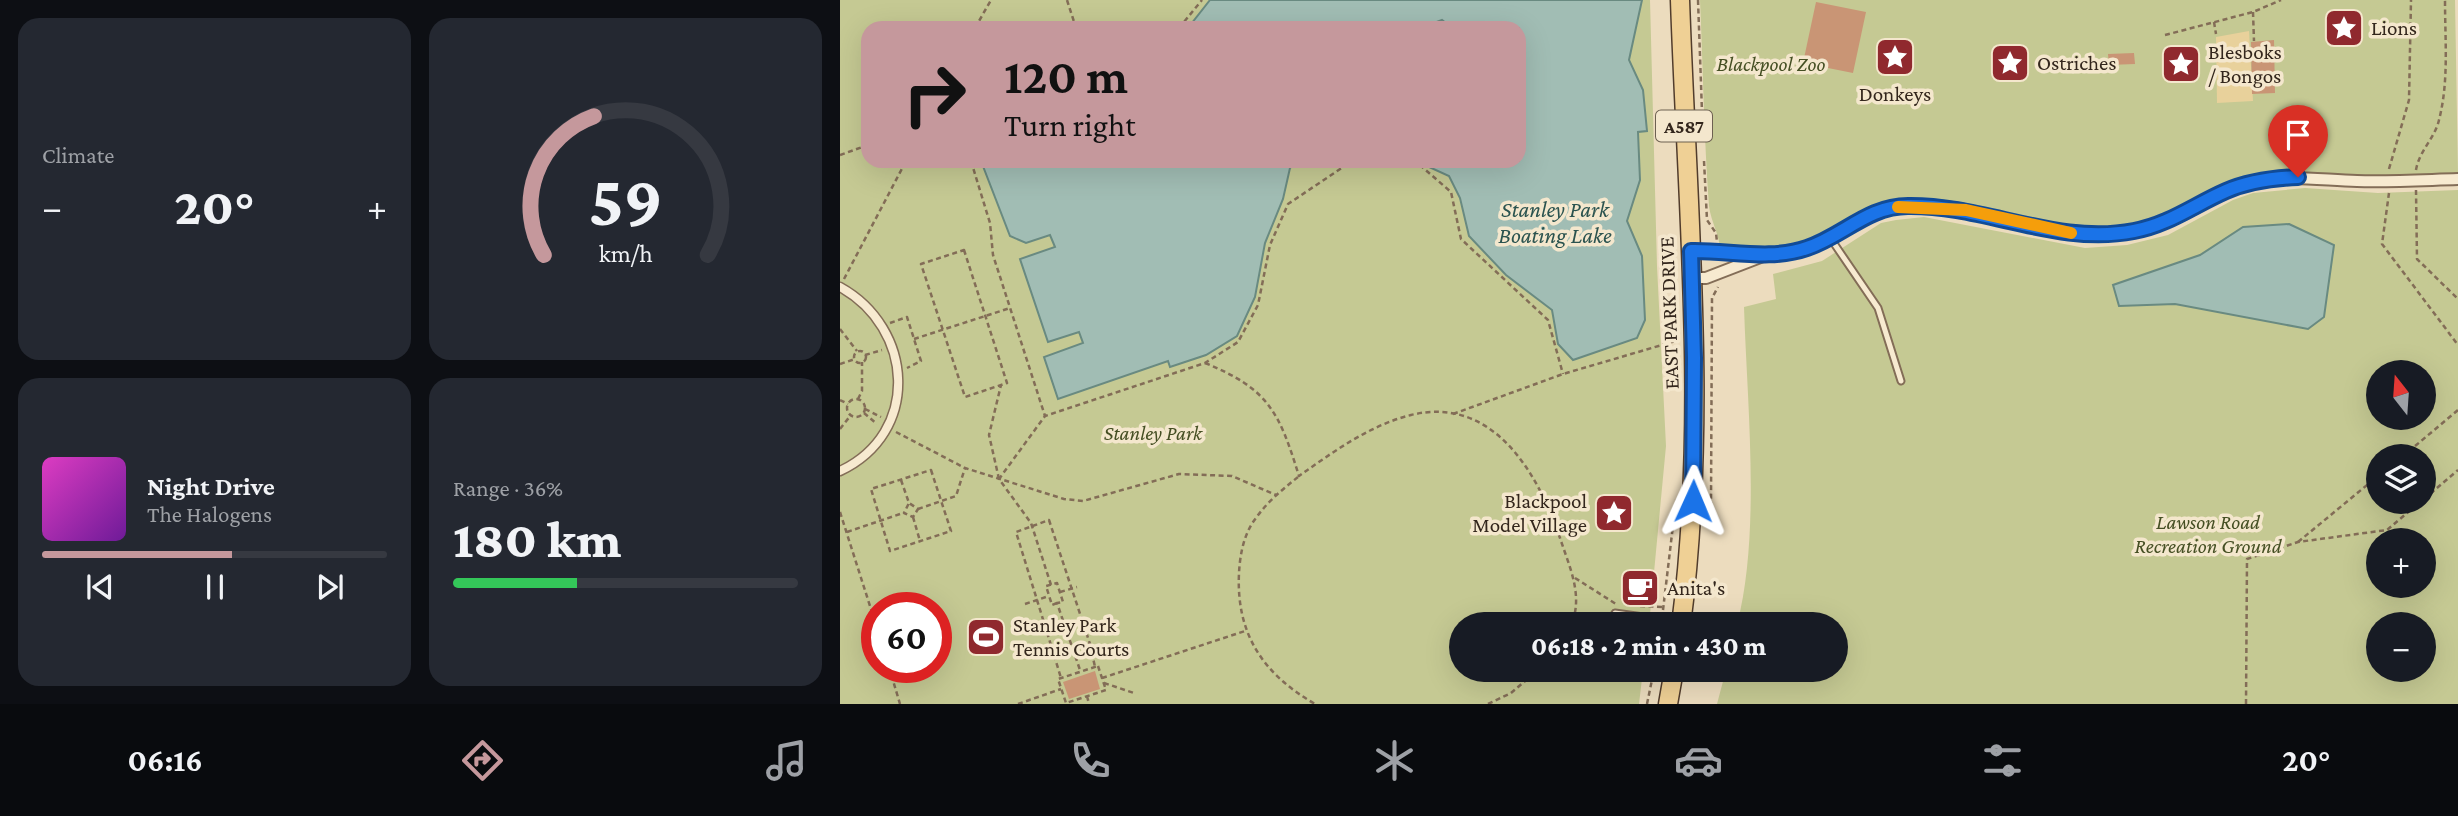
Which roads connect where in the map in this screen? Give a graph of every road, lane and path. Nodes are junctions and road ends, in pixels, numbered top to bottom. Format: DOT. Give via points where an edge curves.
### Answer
graph roads {
  1 [pos="991,0"];
  2 [pos="1067,0"];
  3 [pos="1202,0"];
  4 [pos="1680,0"];
  5 [pos="1698,0"];
  6 [pos="2281,0"];
  7 [pos="2445,0"];
  8 [pos="2253,12"];
  9 [pos="979,21"];
  10 [pos="1074,21"];
  11 [pos="1185,21"];
  12 [pos="2214,22"];
  13 [pos="2216,34"];
  14 [pos="2165,35"];
  15 [pos="2254,41"];
  16 [pos="1702,113"];
  17 [pos="861,148"];
  18 [pos="1703,153"];
  19 [pos="840,155"];
  20 [pos="902,168"];
  21 [pos="973,168"];
  22 [pos="1342,168"];
  23 [pos="1423,168"];
  24 [pos="2458,179"];
  25 [pos="2416,181"];
  26 [pos="1831,239"];
  27 [pos="1717,246"];
  28 [pos="1691,251"];
  29 [pos="1766,255"];
  30 [pos="1693,278"];
  31 [pos="1718,279"];
  32 [pos="841,287"];
  33 [pos="2458,299"];
  34 [pos="1010,308"];
  35 [pos="985,315"];
  36 [pos="883,325"];
  37 [pos="840,329"];
  38 [pos="943,330"];
  39 [pos="915,339"];
  40 [pos="1673,342"];
  41 [pos="881,350"];
  42 [pos="858,352"];
  43 [pos="865,355"];
  44 [pos="855,359"];
  45 [pos="862,362"];
  46 [pos="1205,363"];
  47 [pos="840,364"];
  48 [pos="898,372"];
  49 [pos="1563,374"];
  50 [pos="1901,381"];
  51 [pos="1000,385"];
  52 [pos="858,399"];
  53 [pos="840,400"];
  54 [pos="848,404"];
  55 [pos="2458,410"];
  56 [pos="864,411"];
  57 [pos="1452,414"];
  58 [pos="851,415"];
  59 [pos="1045,416"];
  60 [pos="874,422"];
  61 [pos="888,424"];
  62 [pos="840,429"];
  63 [pos="2417,444"];
  64 [pos="965,468"];
  65 [pos="2458,470"];
  66 [pos="840,471"];
  67 [pos="1299,476"];
  68 [pos="999,479"];
  69 [pos="901,480"];
  70 [pos="2366,486"];
  71 [pos="2436,489"];
  72 [pos="1276,495"];
  73 [pos="1674,500"];
  74 [pos="942,502"];
  75 [pos="909,503"];
  76 [pos="1711,503"];
  77 [pos="918,509"];
  78 [pos="840,512"];
  79 [pos="904,513"];
  80 [pos="2406,514"];
  81 [pos="913,517"];
  82 [pos="881,520"];
  83 [pos="1032,526"];
  84 [pos="846,532"];
  85 [pos="920,541"];
  86 [pos="2298,542"];
  87 [pos="1574,578"];
  88 [pos="1051,585"];
  89 [pos="1077,587"];
  90 [pos="1071,589"];
  91 [pos="865,592"];
  92 [pos="1060,592"];
  93 [pos="1049,596"];
  94 [pos="1037,599"];
  95 [pos="1057,603"];
  96 [pos="1025,604"];
  97 [pos="1616,605"];
  98 [pos="1576,612"];
  99 [pos="1663,612"];
  100 [pos="1682,612"];
  101 [pos="1245,631"];
  102 [pos="1090,645"];
  103 [pos="1072,649"];
  104 [pos="1054,655"];
  105 [pos="1095,667"];
  106 [pos="1080,670"];
  107 [pos="1061,678"];
  108 [pos="1102,678"];
  109 [pos="1524,682"];
  110 [pos="1652,682"];
  111 [pos="1672,682"];
  112 [pos="894,683"];
  113 [pos="1104,683"];
  114 [pos="1062,689"];
  115 [pos="1134,694"];
  116 [pos="1087,696"];
  117 [pos="901,704"];
  118 [pos="1018,704"];
  119 [pos="1089,704"];
  120 [pos="1315,704"];
  121 [pos="1488,704"];
  122 [pos="1647,704"];
  123 [pos="1668,704"];
  124 [pos="2246,704"];
  1 -- 9 [label="path"];
  2 -- 10 [label="path"];
  3 -- 11 [label="path"];
  4 -- 28 [label="main road, EAST PARK DRIVE / A587"];
  5 -- 16 [label="path"];
  6 -- 8 [label="path"];
  7 -- 25 [label="path" via="2446,88 2438,125 2416,166"];
  8 -- 12 [label="path"];
  8 -- 15 [label="path"];
  12 -- 13 [label="path"];
  12 -- 14 [label="path"];
  17 -- 19 [label="path"];
  18 -- 27 [label="path" via="1707,220 1717,233"];
  20 -- 32 [label="path"];
  21 -- 34 [label="path"];
  22 -- 46 [label="path" via="1288,204 1270,246 1258,304 1237,342"];
  23 -- 49 [label="path" via="1451,192 1461,239 1548,320"];
  24 -- 25 [label="street"];
  25 -- 26 [label="street" via="2270,178 2225,191 2161,224 2106,235 2079,235 1966,210 1905,205 1857,219"];
  25 -- 33 [label="path" via="2417,259"];
  26 -- 29 [label="street"];
  26 -- 50 [label="lane" via="1878,309"];
  28 -- 29 [label="street"];
  28 -- 30 [label="main road, EAST PARK DRIVE / A587"];
  29 -- 30 [label="street" via="1706,278"];
  30 -- 100 [label="main road, EAST PARK DRIVE / A587" via="1693,501"];
  31 -- 76 [label="path, EAST PARK DRIVE" via="1712,298"];
  32 -- 36 [label="street" via="865,303"];
  34 -- 35 [label="path"];
  34 -- 59 [label="path"];
  35 -- 38 [label="path"];
  35 -- 38 [label="path" via="964,250 921,264"];
  35 -- 51 [label="path" via="1007,383"];
  36 -- 39 [label="path" via="907,317"];
  36 -- 48 [label="street"];
  37 -- 42 [label="path"];
  38 -- 39 [label="path"];
  38 -- 51 [label="path" via="965,397"];
  39 -- 48 [label="path" via="922,361"];
  40 -- 49 [label="path"];
  41 -- 43 [label="path"];
  42 -- 43 [label="path" via="863,350"];
  42 -- 44 [label="path" via="853,354"];
  43 -- 45 [label="path"];
  44 -- 45 [label="path"];
  44 -- 47 [label="path"];
  45 -- 52 [label="path"];
  46 -- 59 [label="path"];
  46 -- 67 [label="path" via="1252,386 1273,408"];
  48 -- 61 [label="street" via="897,397"];
  49 -- 57 [label="path"];
  51 -- 68 [label="path" via="989,435"];
  52 -- 54 [label="path"];
  52 -- 56 [label="path" via="864,403"];
  53 -- 54 [label="path"];
  54 -- 58 [label="path"];
  55 -- 63 [label="path"];
  56 -- 58 [label="path"];
  56 -- 60 [label="path"];
  56 -- 61 [label="path"];
  57 -- 67 [label="path" via="1412,415 1378,428 1335,450"];
  57 -- 87 [label="path" via="1503,437 1527,465 1549,506"];
  58 -- 62 [label="path"];
  59 -- 68 [label="path"];
  61 -- 64 [label="path"];
  61 -- 66 [label="street" via="871,449"];
  64 -- 68 [label="path"];
  64 -- 74 [label="path" via="956,496"];
  65 -- 71 [label="path"];
  67 -- 72 [label="path"];
  68 -- 72 [label="path" via="1083,501 1179,474 1232,476"];
  68 -- 83 [label="path"];
  69 -- 74 [label="path" via="931,470"];
  69 -- 75 [label="path"];
  69 -- 82 [label="path" via="871,489"];
  70 -- 86 [label="path"];
  72 -- 101 [label="path" via="1254,520 1240,553 1238,593"];
  73 -- 99 [label="path"];
  74 -- 77 [label="path"];
  74 -- 85 [label="path" via="951,531"];
  75 -- 77 [label="path"];
  75 -- 79 [label="path"];
  77 -- 81 [label="path"];
  78 -- 84 [label="path"];
  79 -- 81 [label="path"];
  79 -- 82 [label="path"];
  80 -- 86 [label="path" via="2387,530"];
  81 -- 85 [label="path"];
  82 -- 84 [label="path"];
  82 -- 85 [label="path" via="890,551"];
  83 -- 88 [label="path"];
  83 -- 90 [label="path" via="1049,520"];
  83 -- 94 [label="path" via="1016,532"];
  84 -- 91 [label="path"];
  86 -- 124 [label="path" via="2247,559"];
  87 -- 97 [label="path"];
  87 -- 98 [label="path"];
  88 -- 92 [label="path" via="1057,583"];
  88 -- 93 [label="path" via="1046,586"];
  89 -- 90 [label="path"];
  90 -- 92 [label="path"];
  90 -- 102 [label="path"];
  92 -- 95 [label="path" via="1063,602"];
  93 -- 94 [label="path"];
  93 -- 95 [label="path" via="1052,605"];
  94 -- 96 [label="path"];
  94 -- 104 [label="path"];
  95 -- 103 [label="path"];
  101 -- 108 [label="path"];
  101 -- 120 [label="path" via="1265,665"];
  102 -- 103 [label="path"];
  102 -- 105 [label="path"];
  103 -- 104 [label="path"];
  103 -- 106 [label="path"];
  104 -- 107 [label="path"];
  105 -- 106 [label="path"];
  105 -- 108 [label="path"];
  106 -- 107 [label="path"];
  107 -- 114 [label="path"];
  108 -- 113 [label="path"];
  109 -- 121 [label="path"];
  110 -- 122 [label="path"];
  111 -- 123 [label="main road"];
  112 -- 117 [label="path"];
  113 -- 115 [label="path"];
  113 -- 116 [label="path" via="1106,690"];
  114 -- 116 [label="path" via="1066,703"];
  114 -- 118 [label="path"];
  116 -- 119 [label="path"];
}
